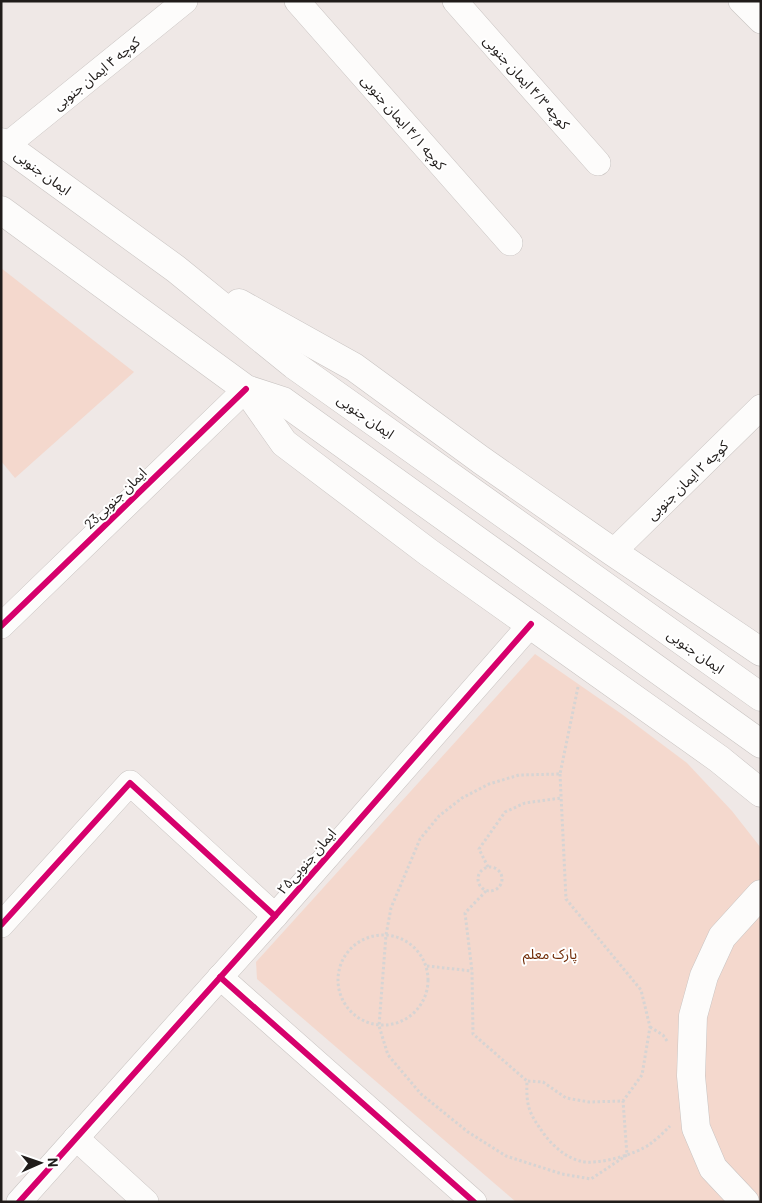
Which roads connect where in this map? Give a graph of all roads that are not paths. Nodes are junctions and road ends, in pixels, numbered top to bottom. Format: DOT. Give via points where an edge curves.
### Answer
graph roads {
  1 [pos="185,1"];
  2 [pos="297,1"];
  3 [pos="455,1"];
  4 [pos="741,1"];
  5 [pos="761,21"];
  6 [pos="4,143"];
  7 [pos="598,163"];
  8 [pos="1,210"];
  9 [pos="510,243"];
  10 [pos="176,269"];
  11 [pos="246,389"];
  12 [pos="761,407"];
  13 [pos="613,552"];
  14 [pos="530,624"];
  15 [pos="1,626"];
  16 [pos="761,652"];
  17 [pos="761,697"];
  18 [pos="761,744"];
  19 [pos="761,793"];
  20 [pos="761,894"];
  21 [pos="275,916"];
  22 [pos="1,925"];
  23 [pos="220,977"];
  24 [pos="76,1138"];
  25 [pos="19,1202"];
  26 [pos="146,1202"];
  27 [pos="474,1202"];
  28 [pos="745,1202"];
  1 -- 6 [label="street, کوچه ۴ ایمان جنوبی"];
  2 -- 9 [label="street, کوچه ۴/۱ ایمان جنوبی"];
  3 -- 7 [label="street, کوچه ۴/۳ ایمان جنوبی"];
  4 -- 5 [label="street"];
  6 -- 10 [label="main road, ایمان جنوبی"];
  8 -- 11 [label="main road"];
  10 -- 13 [label="main road" via="354,367"];
  10 -- 17 [label="main road, ایمان جنوبی" via="294,365"];
  11 -- 14 [label="main road" via="284,443"];
  11 -- 15 [label="street, 23ایمان جنوبی"];
  11 -- 18 [label="main road" via="283,401"];
  12 -- 13 [label="street, کوچه ۲ ایمان جنوبی"];
  13 -- 16 [label="main road"];
  14 -- 19 [label="main road" via="719,759"];
  14 -- 21 [label="street, ایمان جنوبی۲۵"];
  20 -- 28 [label="main road" via="722,937 704,976 693,1016 691,1076 696,1128 713,1168"];
  21 -- 22 [label="street" via="130,783"];
  21 -- 23 [label="street, ایمان جنوبی۲۵"];
  23 -- 24 [label="street, ایمان جنوبی۲۵"];
  23 -- 27 [label="street"];
  24 -- 25 [label="street, ایمان جنوبی۲۵"];
  24 -- 26 [label="street"];
}
